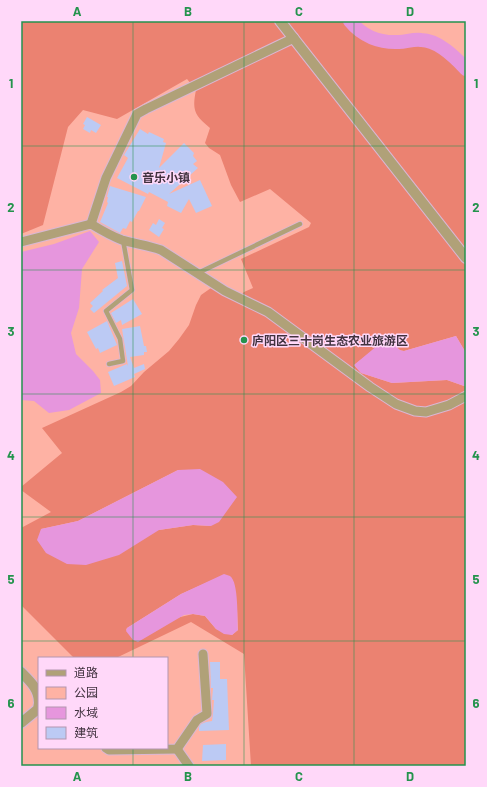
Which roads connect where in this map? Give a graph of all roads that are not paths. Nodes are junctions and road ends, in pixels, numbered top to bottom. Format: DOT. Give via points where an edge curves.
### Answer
graph roads {
  1 [pos="280,21"];
  2 [pos="294,38"];
  3 [pos="91,224"];
  4 [pos="300,224"];
  5 [pos="123,240"];
  6 [pos="21,242"];
  7 [pos="466,258"];
  8 [pos="198,273"];
  9 [pos="109,364"];
  10 [pos="466,396"];
  11 [pos="203,654"];
  12 [pos="21,672"];
  13 [pos="38,695"];
  14 [pos="38,707"];
  15 [pos="21,723"];
  16 [pos="108,749"];
  17 [pos="177,749"];
  18 [pos="189,766"];
  1 -- 2 [label="street"];
  2 -- 3 [label="street" via="137,114 106,178"];
  2 -- 7 [label="street"];
  3 -- 5 [label="street"];
  3 -- 6 [label="street"];
  4 -- 8 [label="lane"];
  5 -- 8 [label="street" via="150,245"];
  5 -- 9 [label="lane" via="132,290 106,311 120,339 123,361"];
  8 -- 10 [label="street" via="225,291 268,312 396,404 426,412 449,405"];
  11 -- 17 [label="street" via="207,714 197,720"];
  12 -- 13 [label="street"];
  14 -- 15 [label="street"];
  16 -- 17 [label="street"];
  17 -- 18 [label="street"];
}
